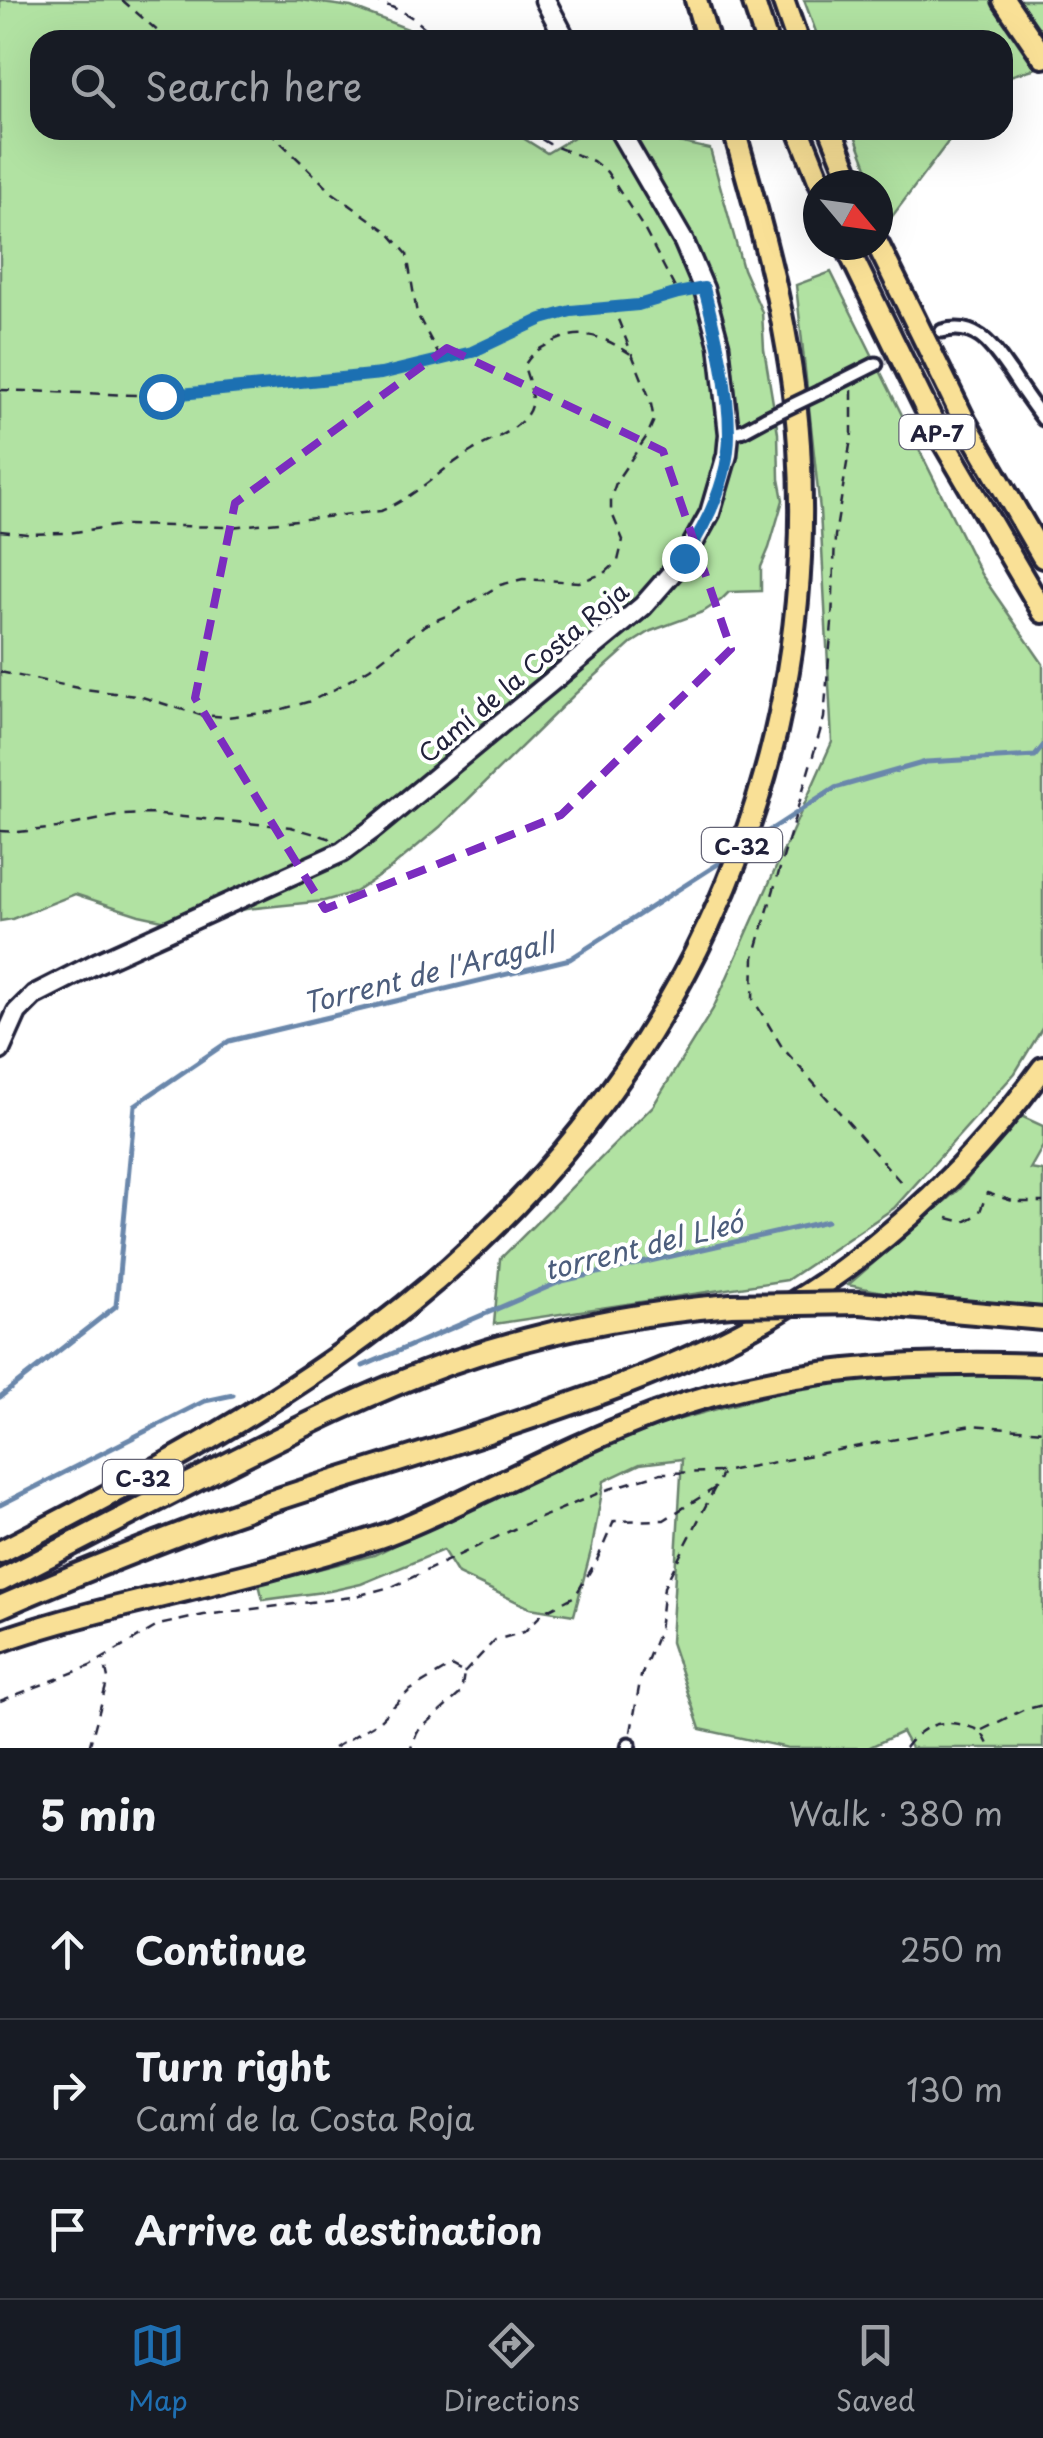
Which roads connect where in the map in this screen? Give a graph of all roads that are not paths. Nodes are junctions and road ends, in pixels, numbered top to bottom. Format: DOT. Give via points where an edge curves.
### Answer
graph roads {
  1 [pos="545,0"];
  2 [pos="696,0"];
  3 [pos="753,0"];
  4 [pos="783,0"];
  5 [pos="1004,0"];
  6 [pos="561,30"];
  7 [pos="705,30"];
  8 [pos="763,30"];
  9 [pos="794,30"];
  10 [pos="1043,57"];
  11 [pos="625,140"];
  12 [pos="737,140"];
  13 [pos="803,140"];
  14 [pos="834,140"];
  15 [pos="815,170"];
  16 [pos="846,170"];
  17 [pos="853,260"];
  18 [pos="885,260"];
  19 [pos="942,331"];
  20 [pos="876,364"];
  21 [pos="1043,419"];
  22 [pos="729,434"];
  23 [pos="1043,557"];
  24 [pos="1043,612"];
  25 [pos="0,1050"];
  26 [pos="1043,1068"];
  27 [pos="1043,1319"];
  28 [pos="1043,1364"];
  29 [pos="0,1552"];
  30 [pos="0,1581"];
  31 [pos="0,1607"];
  32 [pos="0,1642"];
  1 -- 6 [label="street"];
  2 -- 7 [label="highway"];
  3 -- 8 [label="highway"];
  4 -- 9 [label="highway"];
  5 -- 10 [label="highway"];
  11 -- 22 [label="street, Camí de la Costa Roja" via="704,288 719,345"];
  12 -- 29 [label="highway, C-32" via="792,374 800,465 798,587 784,689 758,797 688,968 652,1033 586,1125 526,1195 445,1272 344,1352 250,1414"];
  13 -- 15 [label="highway"];
  14 -- 16 [label="highway"];
  17 -- 24 [label="highway, AP-7" via="937,431"];
  18 -- 23 [label="highway, AP-7" via="956,406"];
  19 -- 21 [label="street" via="970,330 989,342"];
  20 -- 22 [label="street, bridge"];
  22 -- 25 [label="street, Camí de la Costa Roja" via="710,514 643,606 342,852 34,995 17,1012"];
  26 -- 31 [label="highway, C-32" via="928,1200 813,1290 710,1349 572,1404 214,1521"];
  27 -- 30 [label="highway, C-32, bridge" via="860,1303 732,1305 577,1327 487,1351 337,1410"];
  28 -- 32 [label="highway" via="884,1365 776,1380 704,1399 658,1412 386,1534"];
}
